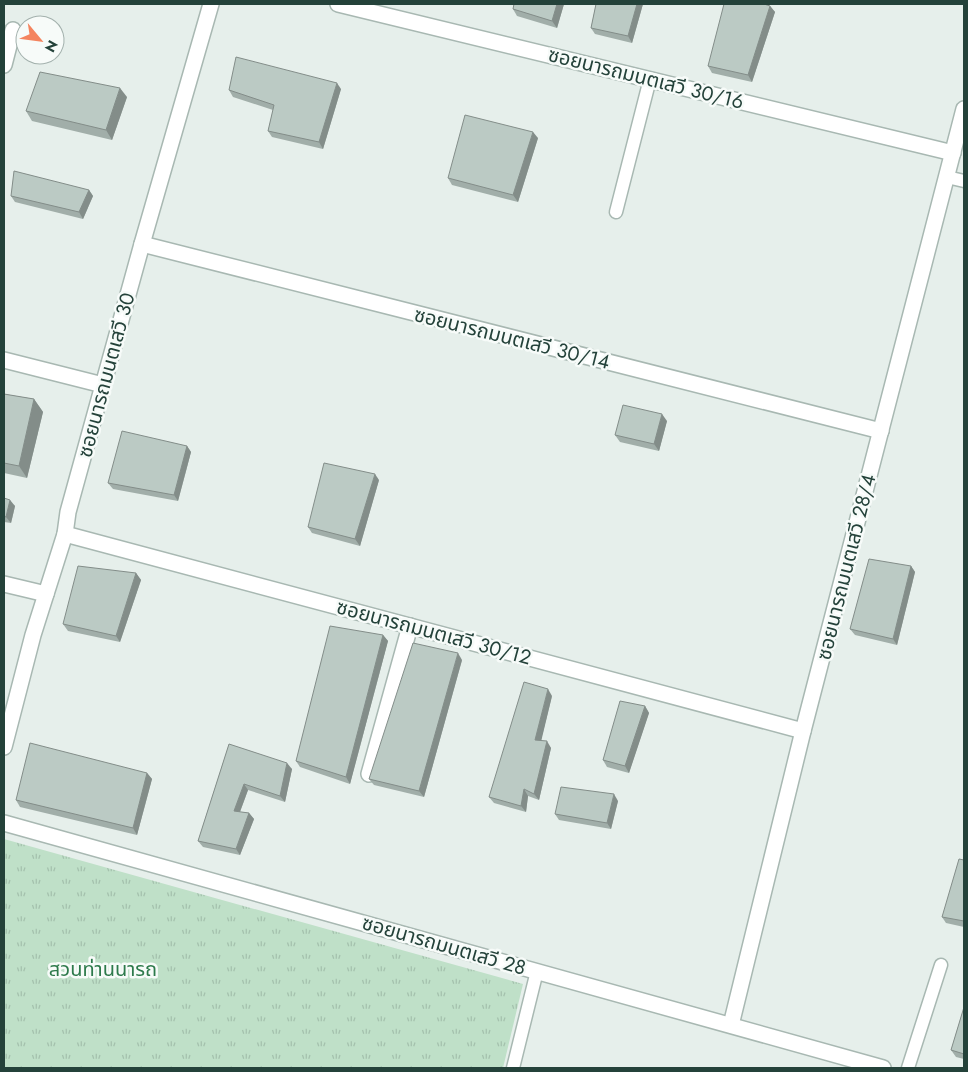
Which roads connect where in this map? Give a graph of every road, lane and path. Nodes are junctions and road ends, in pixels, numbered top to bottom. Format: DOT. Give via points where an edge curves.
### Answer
graph roads {
  1 [pos="211,4"];
  2 [pos="338,4"];
  3 [pos="12,30"];
  4 [pos="4,65"];
  5 [pos="650,79"];
  6 [pos="964,109"];
  7 [pos="953,153"];
  8 [pos="947,177"];
  9 [pos="964,182"];
  10 [pos="616,212"];
  11 [pos="142,244"];
  12 [pos="4,360"];
  13 [pos="103,385"];
  14 [pos="881,431"];
  15 [pos="65,534"];
  16 [pos="4,584"];
  17 [pos="46,594"];
  18 [pos="410,626"];
  19 [pos="804,731"];
  20 [pos="4,747"];
  21 [pos="369,774"];
  22 [pos="4,823"];
  23 [pos="941,965"];
  24 [pos="537,971"];
  25 [pos="731,1025"];
  26 [pos="513,1068"];
  27 [pos="882,1068"];
  28 [pos="908,1068"];
  1 -- 11 [label="street, ซอยนารถมนตเสวี 30"];
  2 -- 5 [label="street, ซอยนารถมนตเสวี 30/16"];
  3 -- 4 [label="street"];
  5 -- 7 [label="street, ซอยนารถมนตเสวี 30/16"];
  5 -- 10 [label="lane"];
  6 -- 7 [label="street, ซอยนารถมนตเสวี 28/4"];
  7 -- 8 [label="street, ซอยนารถมนตเสวี 28/4"];
  8 -- 9 [label="lane"];
  8 -- 14 [label="street, ซอยนารถมนตเสวี 28/4"];
  11 -- 13 [label="street, ซอยนารถมนตเสวี 30"];
  11 -- 14 [label="street, ซอยนารถมนตเสวี 30/14"];
  12 -- 13 [label="street"];
  13 -- 15 [label="street, ซอยนารถมนตเสวี 30" via="68,512"];
  14 -- 19 [label="street, ซอยนารถมนตเสวี 28/4"];
  15 -- 17 [label="street, ซอยนารถมนตเสวี 30"];
  15 -- 18 [label="street, ซอยนารถมนตเสวี 30/12"];
  16 -- 17 [label="street"];
  17 -- 20 [label="street, ซอยนารถมนตเสวี 30"];
  18 -- 19 [label="street, ซอยนารถมนตเสวี 30/12"];
  18 -- 21 [label="street"];
  19 -- 25 [label="street, ซอยนารถมนตเสวี 28/4"];
  22 -- 24 [label="street, ซอยนารถมนตเสวี 28"];
  23 -- 28 [label="lane"];
  24 -- 25 [label="street, ซอยนารถมนตเสวี 28"];
  24 -- 26 [label="lane"];
  25 -- 27 [label="street, ซอยนารถมนตเสวี 28"];
}
